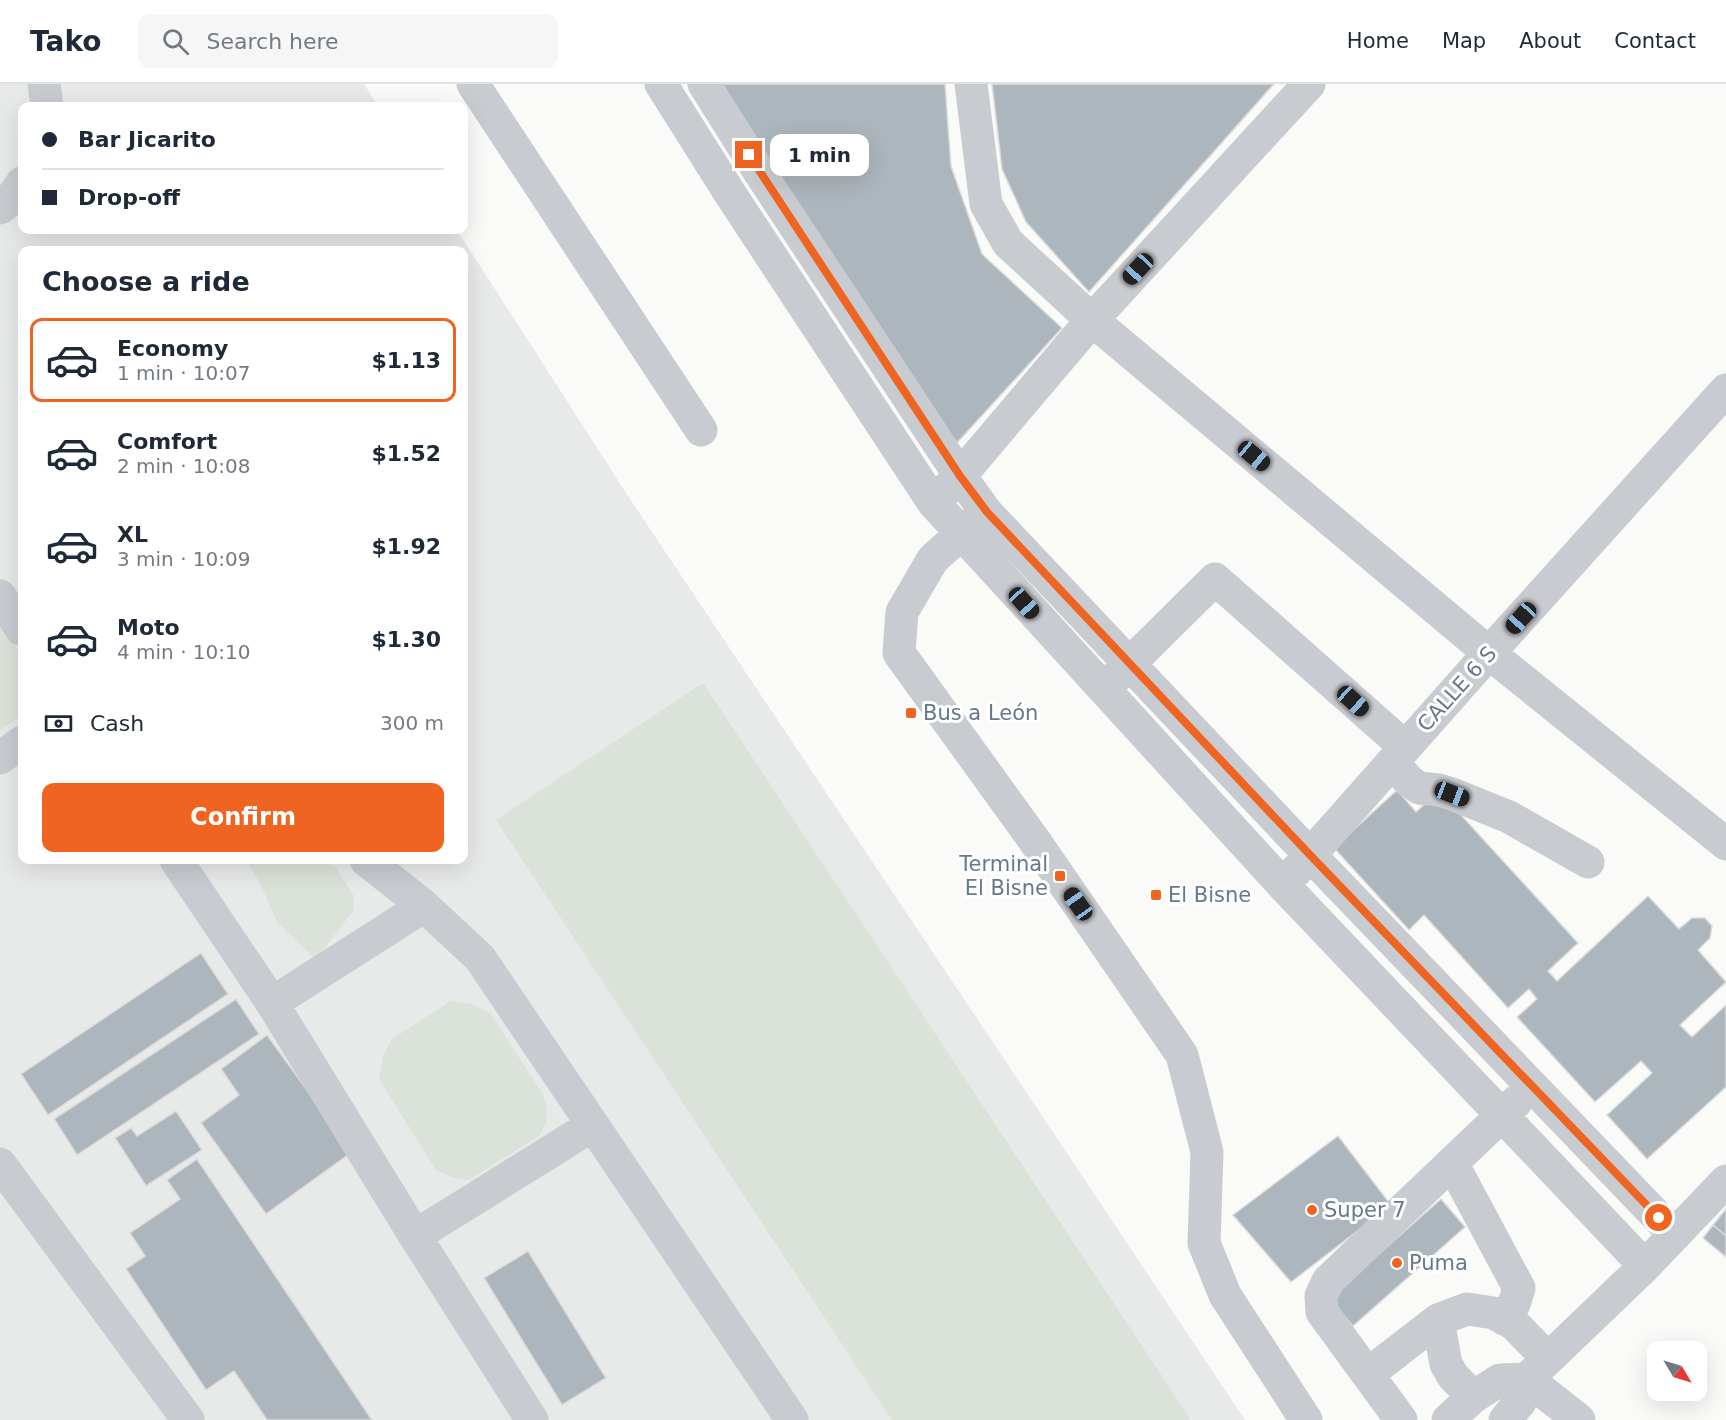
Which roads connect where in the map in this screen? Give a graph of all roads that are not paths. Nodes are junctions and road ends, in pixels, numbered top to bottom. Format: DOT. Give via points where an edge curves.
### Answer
graph roads {
  1 [pos="44,84"];
  2 [pos="473,84"];
  3 [pos="661,84"];
  4 [pos="704,84"];
  5 [pos="971,84"];
  6 [pos="1309,84"];
  7 [pos="46,102"];
  8 [pos="760,173"];
  9 [pos="18,189"];
  10 [pos="729,192"];
  11 [pos="0,208"];
  12 [pos="1092,320"];
  13 [pos="1726,390"];
  14 [pos="701,430"];
  15 [pos="960,476"];
  16 [pos="933,501"];
  17 [pos="987,512"];
  18 [pos="961,534"];
  19 [pos="0,596"];
  20 [pos="18,624"];
  21 [pos="1489,653"];
  22 [pos="1130,663"];
  23 [pos="1103,690"];
  24 [pos="18,745"];
  25 [pos="1399,755"];
  26 [pos="0,758"];
  27 [pos="1726,844"];
  28 [pos="1311,856"];
  29 [pos="1588,862"];
  30 [pos="179,864"];
  31 [pos="371,864"];
  32 [pos="1283,885"];
  33 [pos="424,906"];
  34 [pos="272,1003"];
  35 [pos="1531,1085"];
  36 [pos="1501,1116"];
  37 [pos="593,1125"];
  38 [pos="1452,1163"];
  39 [pos="0,1164"];
  40 [pos="1726,1180"];
  41 [pos="1674,1235"];
  42 [pos="415,1236"];
  43 [pos="1645,1266"];
  44 [pos="1504,1319"];
  45 [pos="1438,1320"];
  46 [pos="1537,1369"];
  47 [pos="1368,1374"];
  48 [pos="1473,1397"];
  49 [pos="188,1420"];
  50 [pos="532,1420"];
  51 [pos="792,1420"];
  52 [pos="1306,1420"];
  53 [pos="1401,1420"];
  54 [pos="1448,1420"];
  55 [pos="1505,1420"];
  56 [pos="1579,1420"];
  1 -- 7 [label="street"];
  2 -- 14 [label="street"];
  3 -- 10 [label="street"];
  4 -- 8 [label="street"];
  5 -- 12 [label="street" via="986,204 1008,243"];
  6 -- 12 [label="street"];
  8 -- 10 [label="street"];
  8 -- 15 [label="street"];
  9 -- 11 [label="street"];
  10 -- 16 [label="street"];
  12 -- 15 [label="street"];
  12 -- 21 [label="street"];
  13 -- 21 [label="street, CALLE 6 S"];
  15 -- 16 [label="street"];
  15 -- 17 [label="street"];
  16 -- 18 [label="street"];
  17 -- 18 [label="street"];
  17 -- 22 [label="street"];
  18 -- 23 [label="street"];
  18 -- 52 [label="street" via="933,559 902,612 899,653 1182,1055 1207,1152 1204,1243 1225,1295"];
  19 -- 20 [label="street"];
  21 -- 25 [label="street, CALLE 6 S"];
  21 -- 27 [label="street"];
  22 -- 23 [label="street"];
  22 -- 25 [label="street" via="1215,579"];
  22 -- 28 [label="street"];
  23 -- 32 [label="street"];
  24 -- 26 [label="street"];
  25 -- 28 [label="street, CALLE 6 S"];
  25 -- 29 [label="street" via="1408,780 1419,788 1445,792 1509,817"];
  28 -- 32 [label="street, CALLE 6 S"];
  28 -- 35 [label="street"];
  30 -- 34 [label="street"];
  31 -- 33 [label="street"];
  32 -- 36 [label="street"];
  33 -- 34 [label="street"];
  33 -- 37 [label="street" via="480,958"];
  34 -- 42 [label="street"];
  35 -- 36 [label="street"];
  35 -- 41 [label="street"];
  36 -- 38 [label="street"];
  36 -- 43 [label="street"];
  37 -- 42 [label="street"];
  37 -- 51 [label="street"];
  38 -- 44 [label="street" via="1519,1288"];
  38 -- 47 [label="street" via="1328,1281 1321,1296 1322,1312"];
  39 -- 49 [label="street"];
  40 -- 41 [label="street"];
  41 -- 43 [label="street"];
  42 -- 50 [label="street"];
  43 -- 46 [label="street"];
  44 -- 45 [label="street" via="1494,1313 1467,1310"];
  44 -- 46 [label="street" via="1514,1324"];
  45 -- 47 [label="street"];
  45 -- 48 [label="street" via="1446,1364"];
  46 -- 48 [label="street" via="1500,1380"];
  46 -- 55 [label="street" via="1520,1402"];
  46 -- 56 [label="street"];
  47 -- 53 [label="street"];
  48 -- 54 [label="street"];
}
